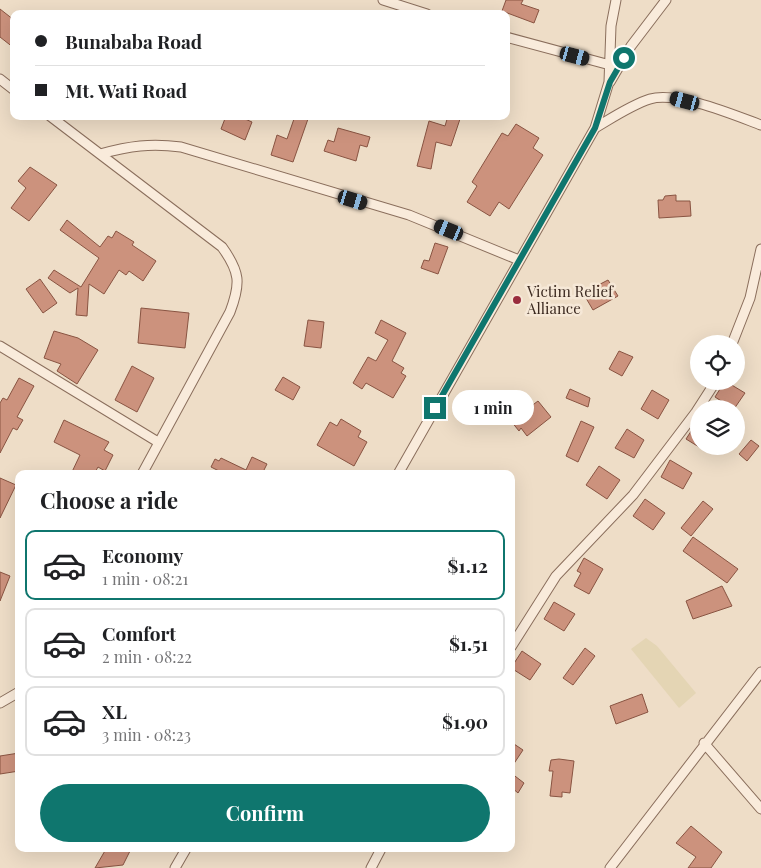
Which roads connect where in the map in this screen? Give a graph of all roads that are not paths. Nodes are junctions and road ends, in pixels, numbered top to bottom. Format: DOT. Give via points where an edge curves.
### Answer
graph roads {
  1 [pos="383,0"];
  2 [pos="616,0"];
  3 [pos="666,0"];
  4 [pos="414,10"];
  5 [pos="510,38"];
  6 [pos="610,65"];
  7 [pos="610,82"];
  8 [pos="55,120"];
  9 [pos="761,125"];
  10 [pos="595,128"];
  11 [pos="100,154"];
  12 [pos="761,248"];
  13 [pos="519,260"];
  14 [pos="736,335"];
  15 [pos="0,346"];
  16 [pos="710,390"];
  17 [pos="158,442"];
  18 [pos="144,470"];
  19 [pos="400,470"];
  20 [pos="515,641"];
  21 [pos="761,672"];
  22 [pos="15,694"];
  23 [pos="0,703"];
  24 [pos="704,743"];
  25 [pos="761,810"];
  26 [pos="184,852"];
  27 [pos="379,852"];
  28 [pos="175,868"];
  29 [pos="371,868"];
  30 [pos="610,868"];
  1 -- 4 [label="street"];
  2 -- 6 [label="street" via="611,26"];
  3 -- 7 [label="street" via="631,46"];
  5 -- 6 [label="street"];
  6 -- 7 [label="street"];
  7 -- 10 [label="street"];
  8 -- 11 [label="street"];
  9 -- 10 [label="street" via="670,97 650,99"];
  10 -- 13 [label="street"];
  11 -- 13 [label="street" via="154,144 181,148 409,215"];
  11 -- 17 [label="street" via="222,247 235,265 237,285 230,312"];
  12 -- 14 [label="street" via="750,298"];
  13 -- 19 [label="street"];
  15 -- 17 [label="street"];
  16 -- 20 [label="street" via="633,495 556,576"];
  17 -- 18 [label="street"];
  21 -- 24 [label="street"];
  22 -- 23 [label="street"];
  24 -- 25 [label="street"];
  24 -- 30 [label="street"];
  26 -- 28 [label="street"];
  27 -- 29 [label="street"];
}
